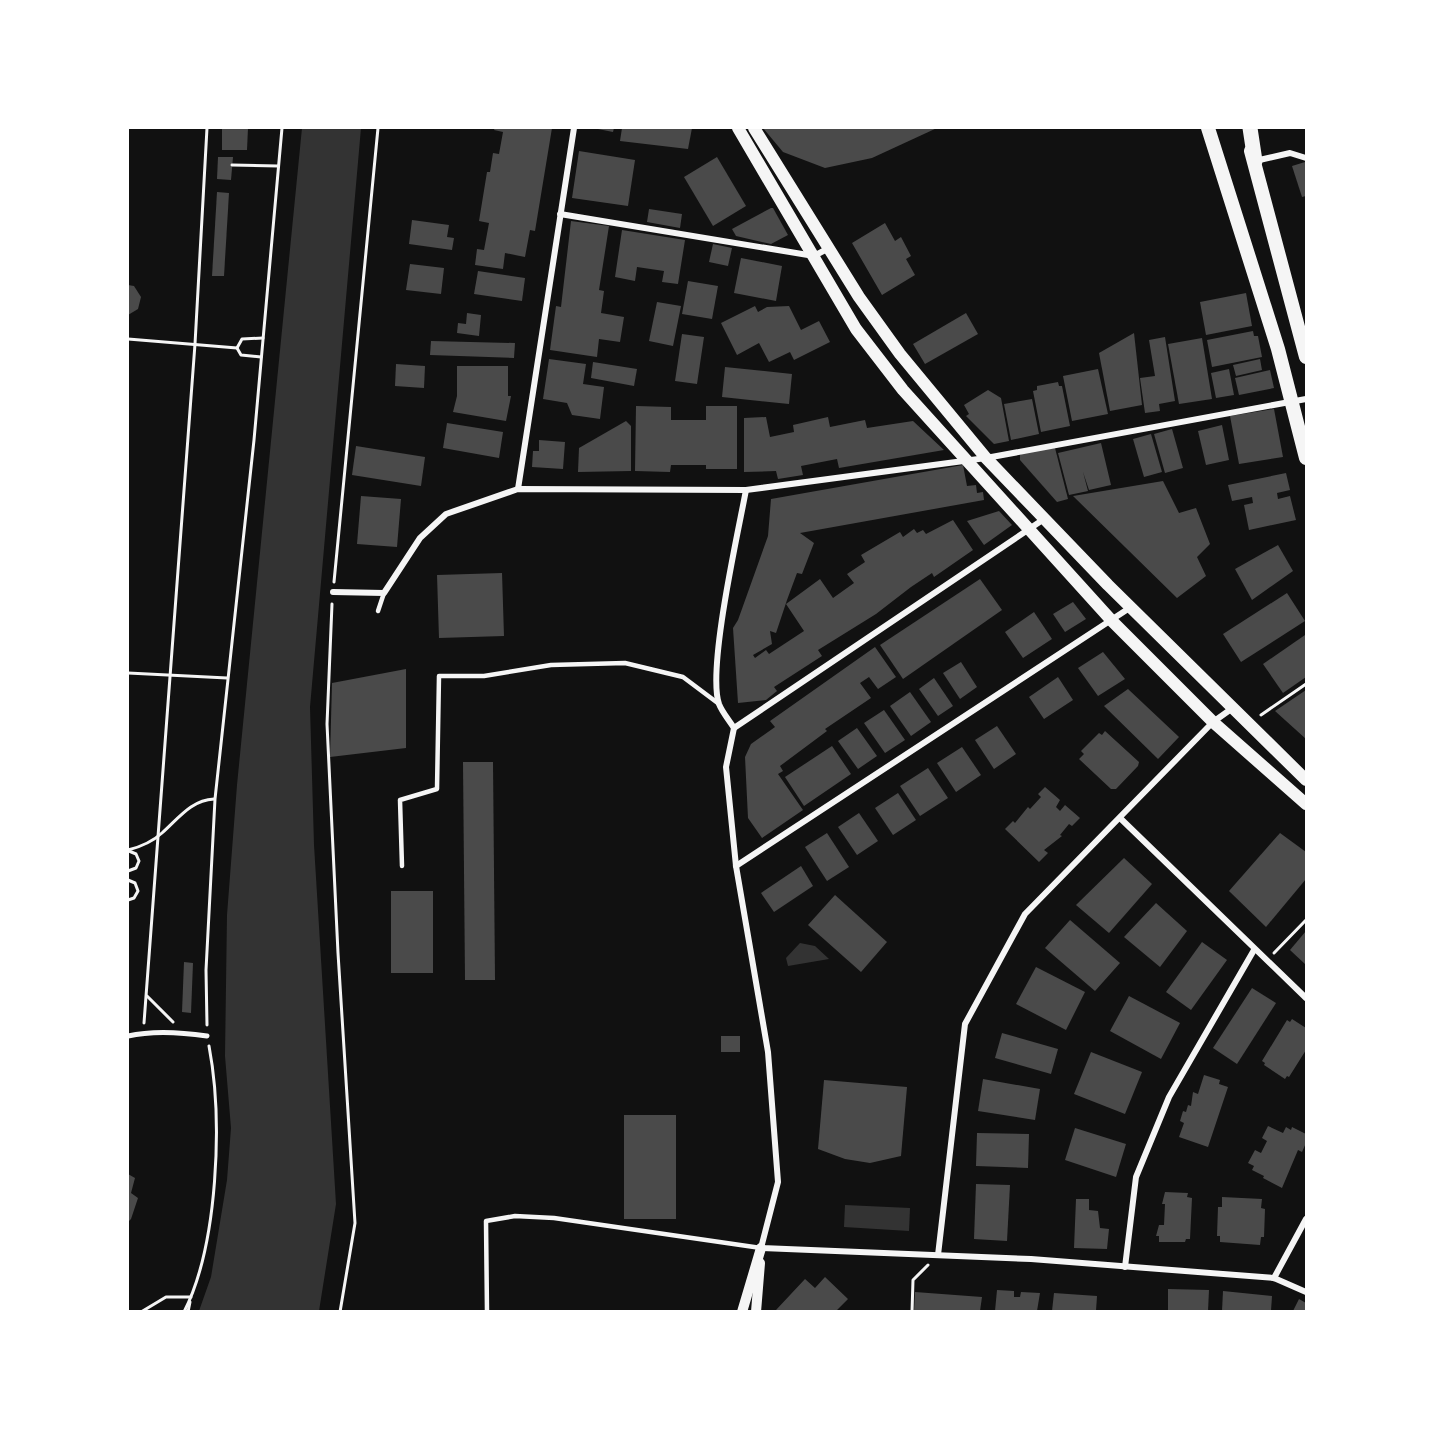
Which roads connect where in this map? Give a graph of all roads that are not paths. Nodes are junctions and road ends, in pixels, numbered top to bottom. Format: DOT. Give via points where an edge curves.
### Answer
graph roads {
  1 [pos="574,128"];
  2 [pos="738,128"];
  3 [pos="754,128"];
  4 [pos="1208,128"];
  5 [pos="1244,128"];
  6 [pos="1250,128"];
  7 [pos="1306,158"];
  8 [pos="1255,161"];
  9 [pos="560,214"];
  10 [pos="829,248"];
  11 [pos="814,256"];
  12 [pos="1306,357"];
  13 [pos="1306,399"];
  14 [pos="1292,402"];
  15 [pos="986,458"];
  16 [pos="1306,458"];
  17 [pos="966,460"];
  18 [pos="518,489"];
  19 [pos="746,490"];
  20 [pos="1044,519"];
  21 [pos="1031,530"];
  22 [pos="333,592"];
  23 [pos="384,593"];
  24 [pos="1131,608"];
  25 [pos="378,611"];
  26 [pos="1112,621"];
  27 [pos="719,704"];
  28 [pos="1234,706"];
  29 [pos="1213,722"];
  30 [pos="734,728"];
  31 [pos="1306,780"];
  32 [pos="1306,804"];
  33 [pos="1120,818"];
  34 [pos="402,866"];
  35 [pos="736,866"];
  36 [pos="1254,950"];
  37 [pos="1306,998"];
  38 [pos="128,1036"];
  39 [pos="207,1036"];
  40 [pos="1306,1219"];
  41 [pos="760,1248"];
  42 [pos="938,1256"];
  43 [pos="1125,1267"];
  44 [pos="1274,1278"];
  45 [pos="1306,1292"];
  46 [pos="487,1311"];
  47 [pos="742,1311"];
  48 [pos="756,1311"];
  1 -- 9 [label="street"];
  2 -- 11 [label="main road"];
  3 -- 10 [label="main road"];
  4 -- 14 [label="main road"];
  5 -- 8 [label="main road"];
  6 -- 8 [label="highway"];
  7 -- 8 [label="street" via="1290,153"];
  8 -- 12 [label="main road"];
  9 -- 11 [label="street"];
  9 -- 18 [label="street"];
  10 -- 11 [label="street"];
  10 -- 15 [label="main road" via="900,354"];
  11 -- 17 [label="main road" via="856,329 903,390"];
  13 -- 14 [label="street"];
  14 -- 15 [label="street"];
  14 -- 16 [label="main road"];
  15 -- 17 [label="street"];
  15 -- 20 [label="main road"];
  17 -- 19 [label="street"];
  17 -- 21 [label="main road"];
  18 -- 19 [label="street"];
  18 -- 23 [label="street" via="446,514 420,538"];
  19 -- 27 [label="street" via="719,653"];
  20 -- 21 [label="street"];
  20 -- 24 [label="main road"];
  21 -- 26 [label="main road"];
  21 -- 30 [label="street"];
  22 -- 23 [label="street"];
  23 -- 25 [label="lane"];
  24 -- 26 [label="street"];
  24 -- 28 [label="main road"];
  26 -- 29 [label="main road"];
  26 -- 35 [label="street"];
  27 -- 30 [label="street"];
  27 -- 34 [label="lane" via="683,677 625,663 551,665 484,676 439,676 437,789 400,800"];
  28 -- 29 [label="street"];
  28 -- 31 [label="main road"];
  29 -- 32 [label="main road"];
  29 -- 33 [label="street"];
  30 -- 35 [label="street" via="726,767"];
  33 -- 36 [label="street"];
  33 -- 42 [label="street" via="1025,914 965,1024"];
  35 -- 41 [label="street" via="768,1052 778,1182"];
  36 -- 37 [label="street"];
  36 -- 43 [label="street" via="1169,1097 1140,1167"];
  38 -- 39 [label="street" via="144,1032"];
  40 -- 44 [label="street"];
  41 -- 42 [label="street"];
  41 -- 46 [label="lane" via="554,1218 514,1216 486,1221"];
  41 -- 47 [label="street"];
  41 -- 48 [label="street"];
  42 -- 43 [label="street"];
  43 -- 44 [label="street"];
  44 -- 45 [label="street"];
}
